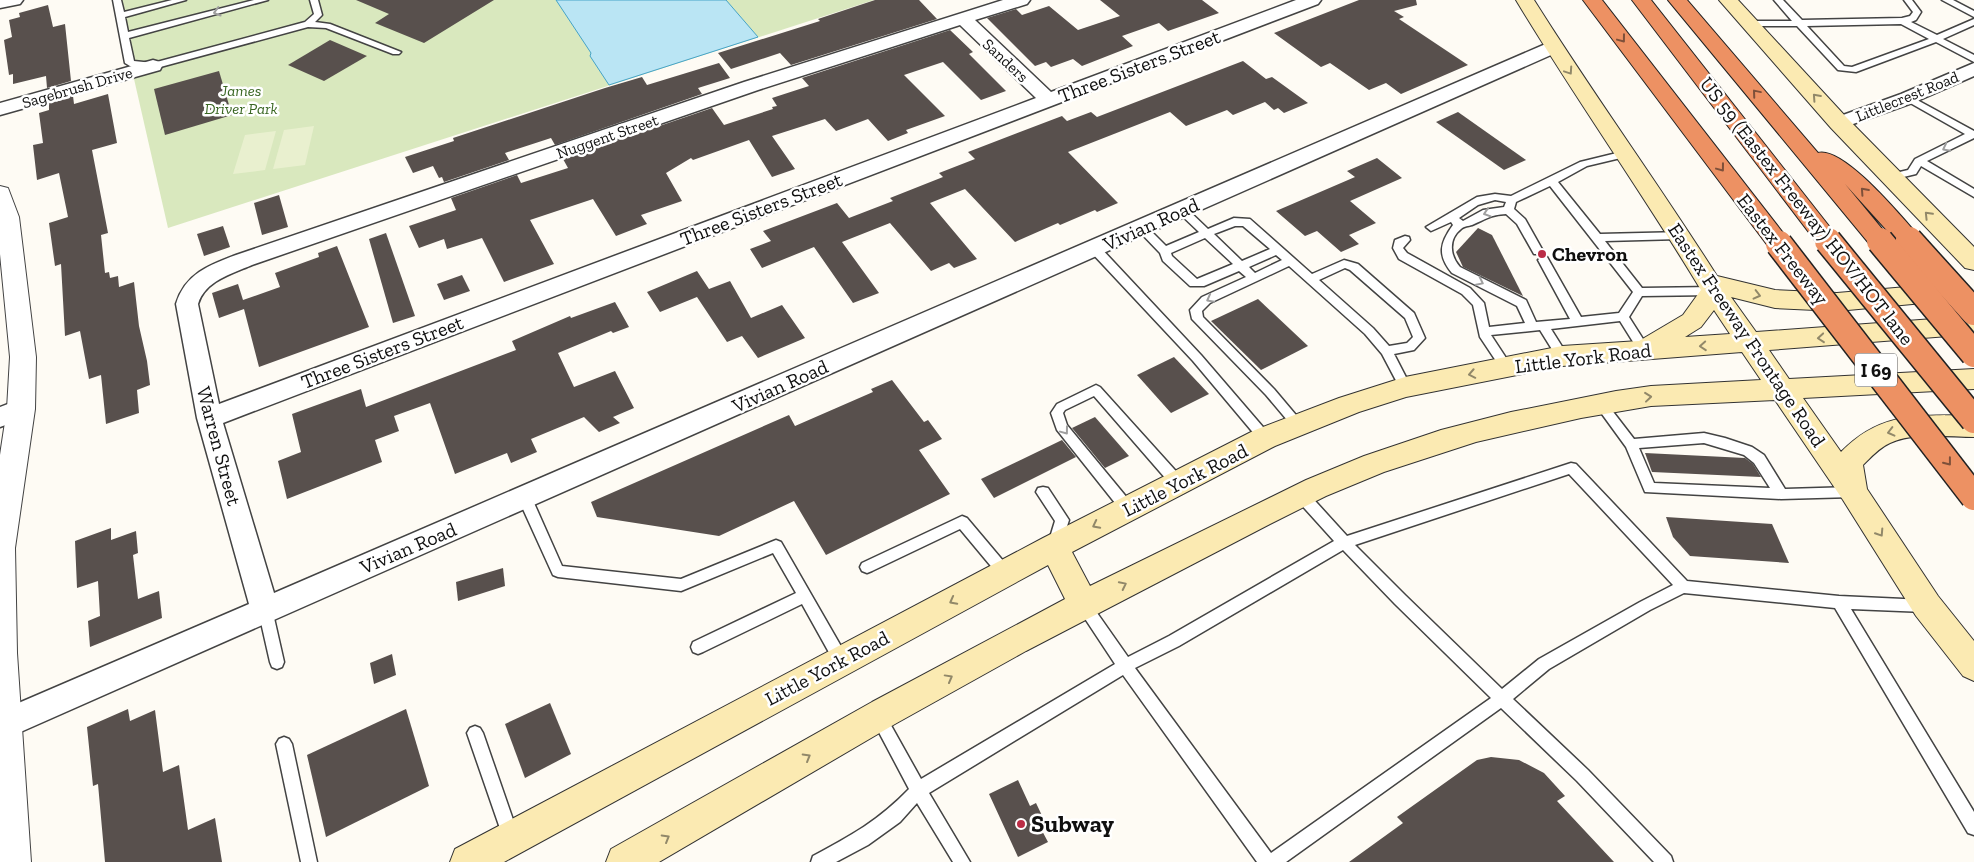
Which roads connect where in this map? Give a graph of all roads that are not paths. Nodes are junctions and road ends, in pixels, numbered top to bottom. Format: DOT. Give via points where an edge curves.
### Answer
graph roads {
  1 [pos="14,0"];
  2 [pos="117,0"];
  3 [pos="182,0"];
  4 [pos="264,0"];
  5 [pos="314,0"];
  6 [pos="1021,0"];
  7 [pos="1312,0"];
  8 [pos="1525,0"];
  9 [pos="1592,0"];
  10 [pos="1641,0"];
  11 [pos="1677,0"];
  12 [pos="1728,0"];
  13 [pos="1778,0"];
  14 [pos="1908,0"];
  15 [pos="1946,0"];
  16 [pos="0,3"];
  17 [pos="1974,14"];
  18 [pos="120,16"];
  19 [pos="964,19"];
  20 [pos="1903,21"];
  21 [pos="1974,22"];
  22 [pos="1800,23"];
  23 [pos="308,24"];
  24 [pos="1750,24"];
  25 [pos="124,36"];
  26 [pos="1936,39"];
  27 [pos="1554,48"];
  28 [pos="396,52"];
  29 [pos="1974,59"];
  30 [pos="153,66"];
  31 [pos="1974,69"];
  32 [pos="1908,98"];
  33 [pos="1049,100"];
  34 [pos="0,109"];
  35 [pos="1839,123"];
  36 [pos="1787,130"];
  37 [pos="1973,135"];
  38 [pos="1625,154"];
  39 [pos="1920,162"];
  40 [pos="1891,177"];
  41 [pos="1552,181"];
  42 [pos="0,193"];
  43 [pos="1974,194"];
  44 [pos="1510,205"];
  45 [pos="1182,210"];
  46 [pos="1455,221"];
  47 [pos="1431,227"];
  48 [pos="1142,228"];
  49 [pos="1207,233"];
  50 [pos="1680,235"];
  51 [pos="1596,238"];
  52 [pos="1405,240"];
  53 [pos="1094,248"];
  54 [pos="1277,250"];
  55 [pos="1165,251"];
  56 [pos="1972,256"];
  57 [pos="1290,261"];
  58 [pos="1242,265"];
  59 [pos="1456,270"];
  60 [pos="1254,278"];
  61 [pos="1311,279"];
  62 [pos="197,284"];
  63 [pos="1712,287"];
  64 [pos="1466,290"];
  65 [pos="1639,292"];
  66 [pos="1974,312"];
  67 [pos="1623,317"];
  68 [pos="1578,322"];
  69 [pos="1974,325"];
  70 [pos="1538,326"];
  71 [pos="1484,332"];
  72 [pos="1751,342"];
  73 [pos="1644,350"];
  74 [pos="1386,351"];
  75 [pos="1974,354"];
  76 [pos="1562,356"];
  77 [pos="1506,367"];
  78 [pos="1974,379"];
  79 [pos="1405,387"];
  80 [pos="1784,390"];
  81 [pos="1600,403"];
  82 [pos="10,413"];
  83 [pos="209,418"];
  84 [pos="1974,420"];
  85 [pos="1297,424"];
  86 [pos="1974,426"];
  87 [pos="1264,438"];
  88 [pos="1631,444"];
  89 [pos="1178,483"];
  90 [pos="1044,492"];
  91 [pos="1853,492"];
  92 [pos="1781,494"];
  93 [pos="1302,496"];
  94 [pos="1974,497"];
  95 [pos="525,498"];
  96 [pos="1128,509"];
  97 [pos="1343,543"];
  98 [pos="1054,547"];
  99 [pos="867,567"];
  100 [pos="1005,573"];
  101 [pos="1683,587"];
  102 [pos="804,596"];
  103 [pos="1839,602"];
  104 [pos="1083,604"];
  105 [pos="1928,606"];
  106 [pos="265,609"];
  107 [pos="1948,634"];
  108 [pos="698,647"];
  109 [pos="841,660"];
  110 [pos="277,662"];
  111 [pos="1125,666"];
  112 [pos="1974,666"];
  113 [pos="1974,671"];
  114 [pos="1501,699"];
  115 [pos="878,716"];
  116 [pos="5,724"];
  117 [pos="475,733"];
  118 [pos="284,744"];
  119 [pos="918,790"];
  120 [pos="1970,813"];
  121 [pos="1974,827"];
  122 [pos="512,838"];
  123 [pos="13,862"];
  124 [pos="309,862"];
  125 [pos="468,862"];
  126 [pos="624,862"];
  127 [pos="819,862"];
  128 [pos="962,862"];
  129 [pos="1267,862"];
  130 [pos="1272,862"];
  131 [pos="1665,862"];
  1 -- 16 [label="street"];
  2 -- 18 [label="lane"];
  3 -- 18 [label="lane"];
  4 -- 25 [label="lane, one-way"];
  5 -- 23 [label="lane" via="318,15"];
  6 -- 19 [label="street, Nuggent Street"];
  7 -- 33 [label="street, Three Sisters Street"];
  8 -- 27 [label="main road, Eastex Freeway Frontage Road"];
  9 -- 94 [label="highway, Eastex Freeway / I 69, one-way, bridge"];
  10 -- 84 [label="highway, US 59 (Eastex Freeway) HOV/HOT lane / I 69, bridge" via="1828,241"];
  36 -- 11 [label="highway, one-way"];
  12 -- 24 [label="main road"];
  13 -- 22 [label="lane"];
  14 -- 20 [label="lane" via="1917,12 1913,18"];
  15 -- 17 [label="lane"];
  18 -- 25 [label="lane"];
  19 -- 33 [label="street, Sanders"];
  19 -- 62 [label="street, Nuggent Street" via="751,86 272,251 214,273"];
  20 -- 22 [label="lane"];
  20 -- 26 [label="lane"];
  21 -- 26 [label="lane"];
  22 -- 24 [label="lane"];
  22 -- 26 [label="lane" via="1841,68 1854,70"];
  23 -- 28 [label="lane" via="327,26"];
  23 -- 30 [label="lane"];
  35 -- 24 [label="main road, one-way"];
  25 -- 30 [label="lane" via="130,63"];
  26 -- 29 [label="lane"];
  27 -- 38 [label="main road, Eastex Freeway Frontage Road, one-way"];
  27 -- 45 [label="street, Vivian Road"];
  30 -- 34 [label="street, Sagebrush Drive"];
  31 -- 32 [label="street, Littlecrest Road"];
  32 -- 35 [label="street, Littlecrest Road"];
  32 -- 37 [label="lane"];
  33 -- 83 [label="street, Three Sisters Street"];
  35 -- 40 [label="main road"];
  66 -- 36 [label="highway, one-way, bridge" via="1854,180"];
  36 -- 75 [label="highway, bridge"];
  37 -- 39 [label="lane, one-way"];
  38 -- 41 [label="lane" via="1584,164"];
  38 -- 50 [label="main road, Eastex Freeway Frontage Road"];
  39 -- 40 [label="lane" via="1912,172"];
  39 -- 43 [label="lane"];
  56 -- 40 [label="main road, one-way"];
  41 -- 44 [label="lane"];
  41 -- 51 [label="lane"];
  42 -- 82 [label="street" via="7,217 19,302 23,357"];
  44 -- 46 [label="lane, one-way" via="1500,196 1486,197"];
  44 -- 68 [label="lane"];
  45 -- 48 [label="street, Vivian Road"];
  45 -- 49 [label="lane"];
  46 -- 47 [label="lane"];
  46 -- 59 [label="lane" via="1445,250 1448,262"];
  48 -- 53 [label="street, Vivian Road"];
  48 -- 55 [label="lane"];
  49 -- 54 [label="lane" via="1234,222 1246,222"];
  49 -- 55 [label="lane"];
  49 -- 58 [label="lane"];
  50 -- 51 [label="lane"];
  50 -- 63 [label="main road, Eastex Freeway Frontage Road"];
  51 -- 65 [label="lane"];
  52 -- 64 [label="lane" via="1398,243 1403,256"];
  53 -- 87 [label="lane" via="1197,358"];
  53 -- 95 [label="street, Vivian Road"];
  54 -- 57 [label="lane"];
  54 -- 58 [label="lane"];
  55 -- 58 [label="lane" via="1167,258 1194,283"];
  63 -- 56 [label="main road, one-way" via="1799,301 1893,298 1934,293 1961,281 1970,271"];
  57 -- 60 [label="lane"];
  57 -- 61 [label="lane"];
  58 -- 60 [label="lane"];
  59 -- 64 [label="lane"];
  59 -- 70 [label="lane, one-way" via="1522,303"];
  60 -- 85 [label="lane, one-way" via="1206,300 1196,310 1198,318"];
  61 -- 74 [label="lane" via="1369,330"];
  61 -- 74 [label="lane" via="1344,264 1354,267 1410,316 1419,338 1410,347"];
  62 -- 83 [label="street, Warren Street" via="187,304"];
  63 -- 65 [label="lane"];
  63 -- 72 [label="main road, Eastex Freeway Frontage Road"];
  63 -- 73 [label="main road" via="1692,320"];
  64 -- 71 [label="lane" via="1478,303"];
  65 -- 67 [label="lane"];
  67 -- 68 [label="lane"];
  67 -- 73 [label="lane"];
  68 -- 70 [label="lane"];
  69 -- 72 [label="main road, Little York Road, one-way"];
  70 -- 71 [label="lane"];
  70 -- 76 [label="lane"];
  71 -- 77 [label="lane"];
  72 -- 73 [label="main road, Little York Road, one-way"];
  72 -- 80 [label="main road, Eastex Freeway Frontage Road"];
  73 -- 76 [label="main road, Little York Road"];
  74 -- 79 [label="lane"];
  76 -- 77 [label="main road, Little York Road"];
  77 -- 79 [label="main road, Little York Road, one-way"];
  78 -- 80 [label="main road"];
  79 -- 85 [label="main road, Little York Road"];
  81 -- 80 [label="main road, one-way" via="1651,396"];
  80 -- 91 [label="main road, Eastex Freeway Frontage Road"];
  81 -- 88 [label="lane"];
  81 -- 93 [label="main road" via="1444,442 1374,464"];
  82 -- 116 [label="street" via="0,548"];
  83 -- 106 [label="street, Warren Street"];
  85 -- 87 [label="main road, Little York Road"];
  86 -- 91 [label="main road, one-way" via="1906,428 1881,434 1848,462"];
  87 -- 89 [label="main road, Little York Road"];
  88 -- 92 [label="lane" via="1704,438 1748,451 1759,459"];
  88 -- 92 [label="lane" via="1650,488"];
  89 -- 96 [label="main road, Little York Road"];
  89 -- 96 [label="lane, one-way" via="1096,390 1061,407 1057,413 1061,427"];
  90 -- 98 [label="lane" via="1062,520"];
  91 -- 92 [label="lane"];
  91 -- 105 [label="main road, Eastex Freeway Frontage Road, one-way"];
  93 -- 97 [label="lane"];
  104 -- 93 [label="main road, one-way"];
  95 -- 102 [label="lane" via="558,571 681,585 776,546"];
  95 -- 106 [label="street, Vivian Road"];
  96 -- 98 [label="main road, Little York Road, one-way"];
  97 -- 101 [label="lane" via="1572,468"];
  97 -- 111 [label="lane"];
  97 -- 114 [label="lane"];
  98 -- 100 [label="main road, Little York Road"];
  98 -- 104 [label="main road"];
  99 -- 100 [label="lane" via="962,522"];
  100 -- 109 [label="main road, Little York Road, one-way"];
  101 -- 103 [label="lane"];
  101 -- 114 [label="lane" via="1544,664"];
  102 -- 108 [label="lane"];
  102 -- 109 [label="lane"];
  103 -- 105 [label="lane"];
  103 -- 120 [label="lane"];
  104 -- 111 [label="lane"];
  115 -- 104 [label="main road, one-way"];
  105 -- 107 [label="main road, Eastex Freeway Frontage Road"];
  106 -- 110 [label="lane"];
  106 -- 116 [label="street, Vivian Road"];
  107 -- 112 [label="main road, Eastex Freeway Frontage Road"];
  107 -- 113 [label="main road"];
  109 -- 122 [label="main road, Little York Road"];
  111 -- 119 [label="lane"];
  111 -- 129 [label="lane"];
  114 -- 130 [label="lane"];
  114 -- 131 [label="lane" via="1572,764"];
  115 -- 119 [label="lane"];
  126 -- 115 [label="main road, one-way"];
  116 -- 123 [label="street"];
  117 -- 122 [label="lane"];
  118 -- 124 [label="lane"];
  119 -- 127 [label="lane" via="894,816 862,839"];
  119 -- 128 [label="lane"];
  120 -- 121 [label="lane"];
  122 -- 125 [label="main road, Little York Road"];
}
